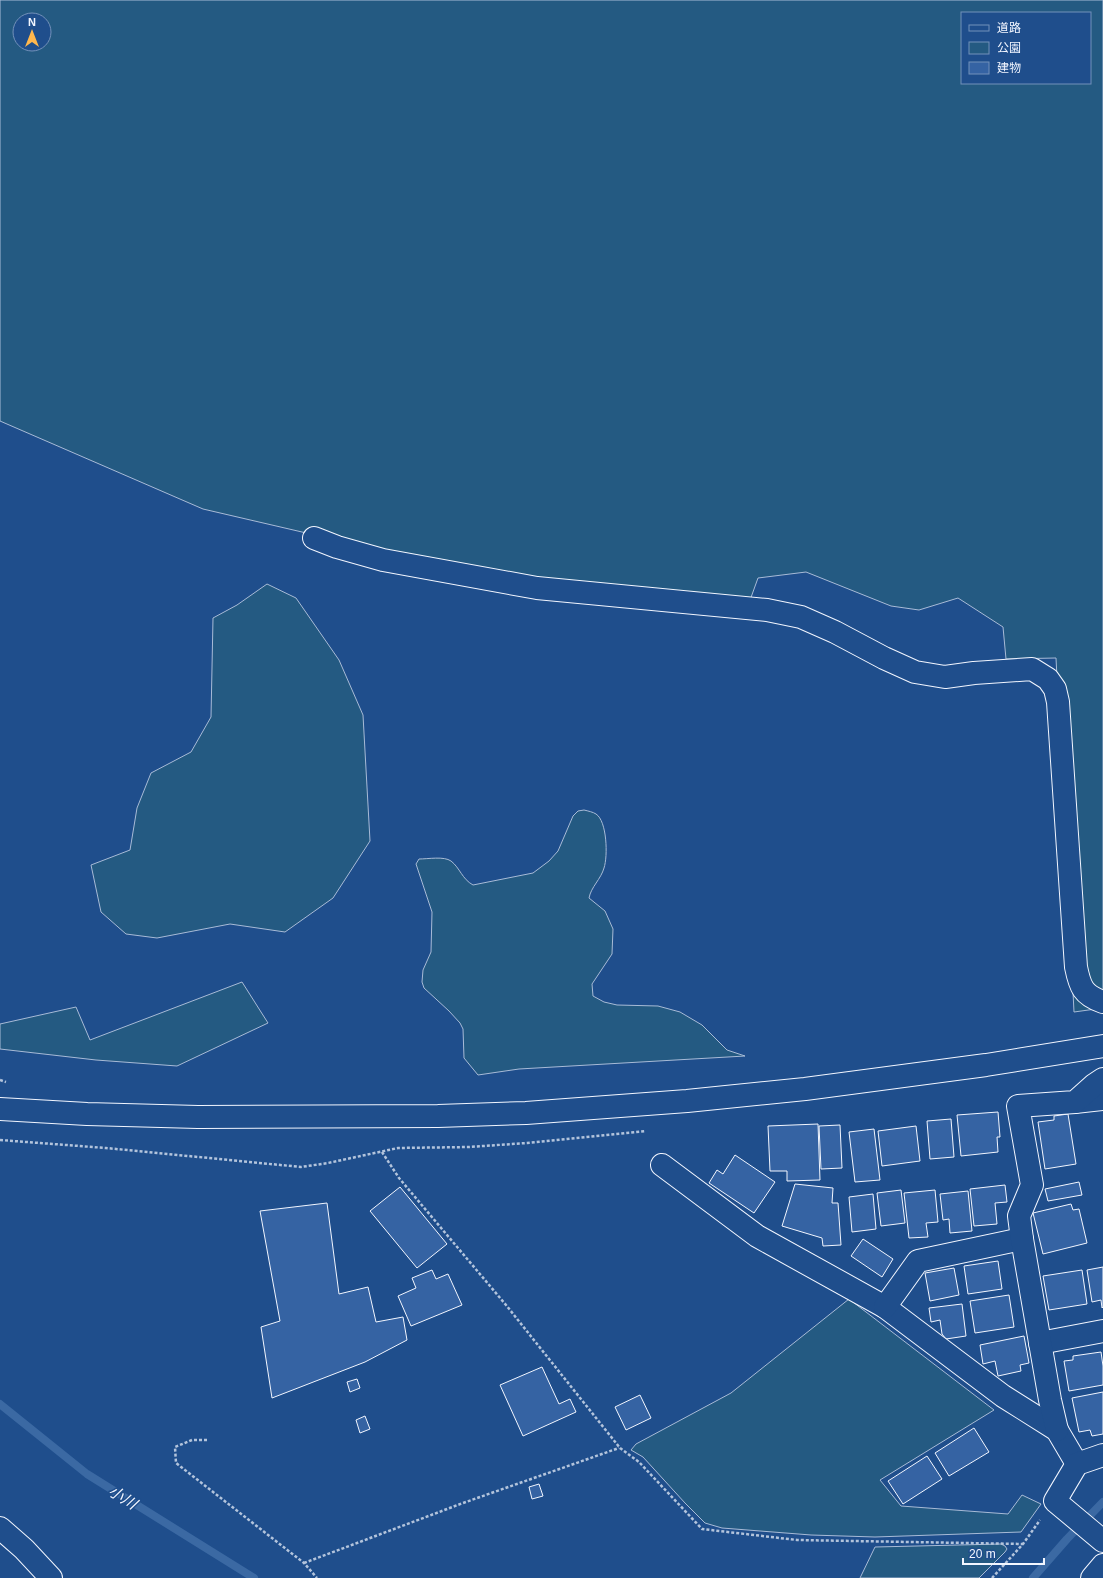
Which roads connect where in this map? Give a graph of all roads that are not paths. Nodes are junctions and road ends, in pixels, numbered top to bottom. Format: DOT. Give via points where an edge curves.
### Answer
graph roads {
  1 [pos="314,538"];
  2 [pos="1103,1002"];
  3 [pos="1103,1046"];
  4 [pos="1103,1079"];
  5 [pos="1103,1099"];
  6 [pos="1075,1102"];
  7 [pos="0,1109"];
  8 [pos="662,1165"];
  9 [pos="1022,1239"];
  10 [pos="885,1307"];
  11 [pos="1103,1331"];
  12 [pos="1040,1343"];
  13 [pos="1057,1430"];
  14 [pos="1103,1455"];
  15 [pos="1077,1464"];
  16 [pos="0,1528"];
  17 [pos="1103,1542"];
  18 [pos="1103,1565"];
  19 [pos="51,1578"];
  20 [pos="1092,1578"];
  1 -- 2 [label="street" via="383,560 537,588 767,610 801,617 915,672 945,677 1032,669 1048,679 1055,689 1058,702 1076,967 1080,985 1095,999"];
  3 -- 7 [label="street" via="986,1065 805,1089 526,1113 198,1117"];
  4 -- 6 [label="street"];
  5 -- 6 [label="street"];
  6 -- 9 [label="street" via="1018,1106 1032,1185 1019,1216"];
  8 -- 10 [label="street" via="757,1236"];
  9 -- 10 [label="street" via="918,1261"];
  9 -- 12 [label="street"];
  10 -- 13 [label="street" via="1003,1396"];
  11 -- 12 [label="street"];
  12 -- 13 [label="street"];
  13 -- 15 [label="street"];
  14 -- 15 [label="street"];
  15 -- 17 [label="street" via="1060,1504"];
  16 -- 19 [label="street"];
  18 -- 20 [label="street"];
}
